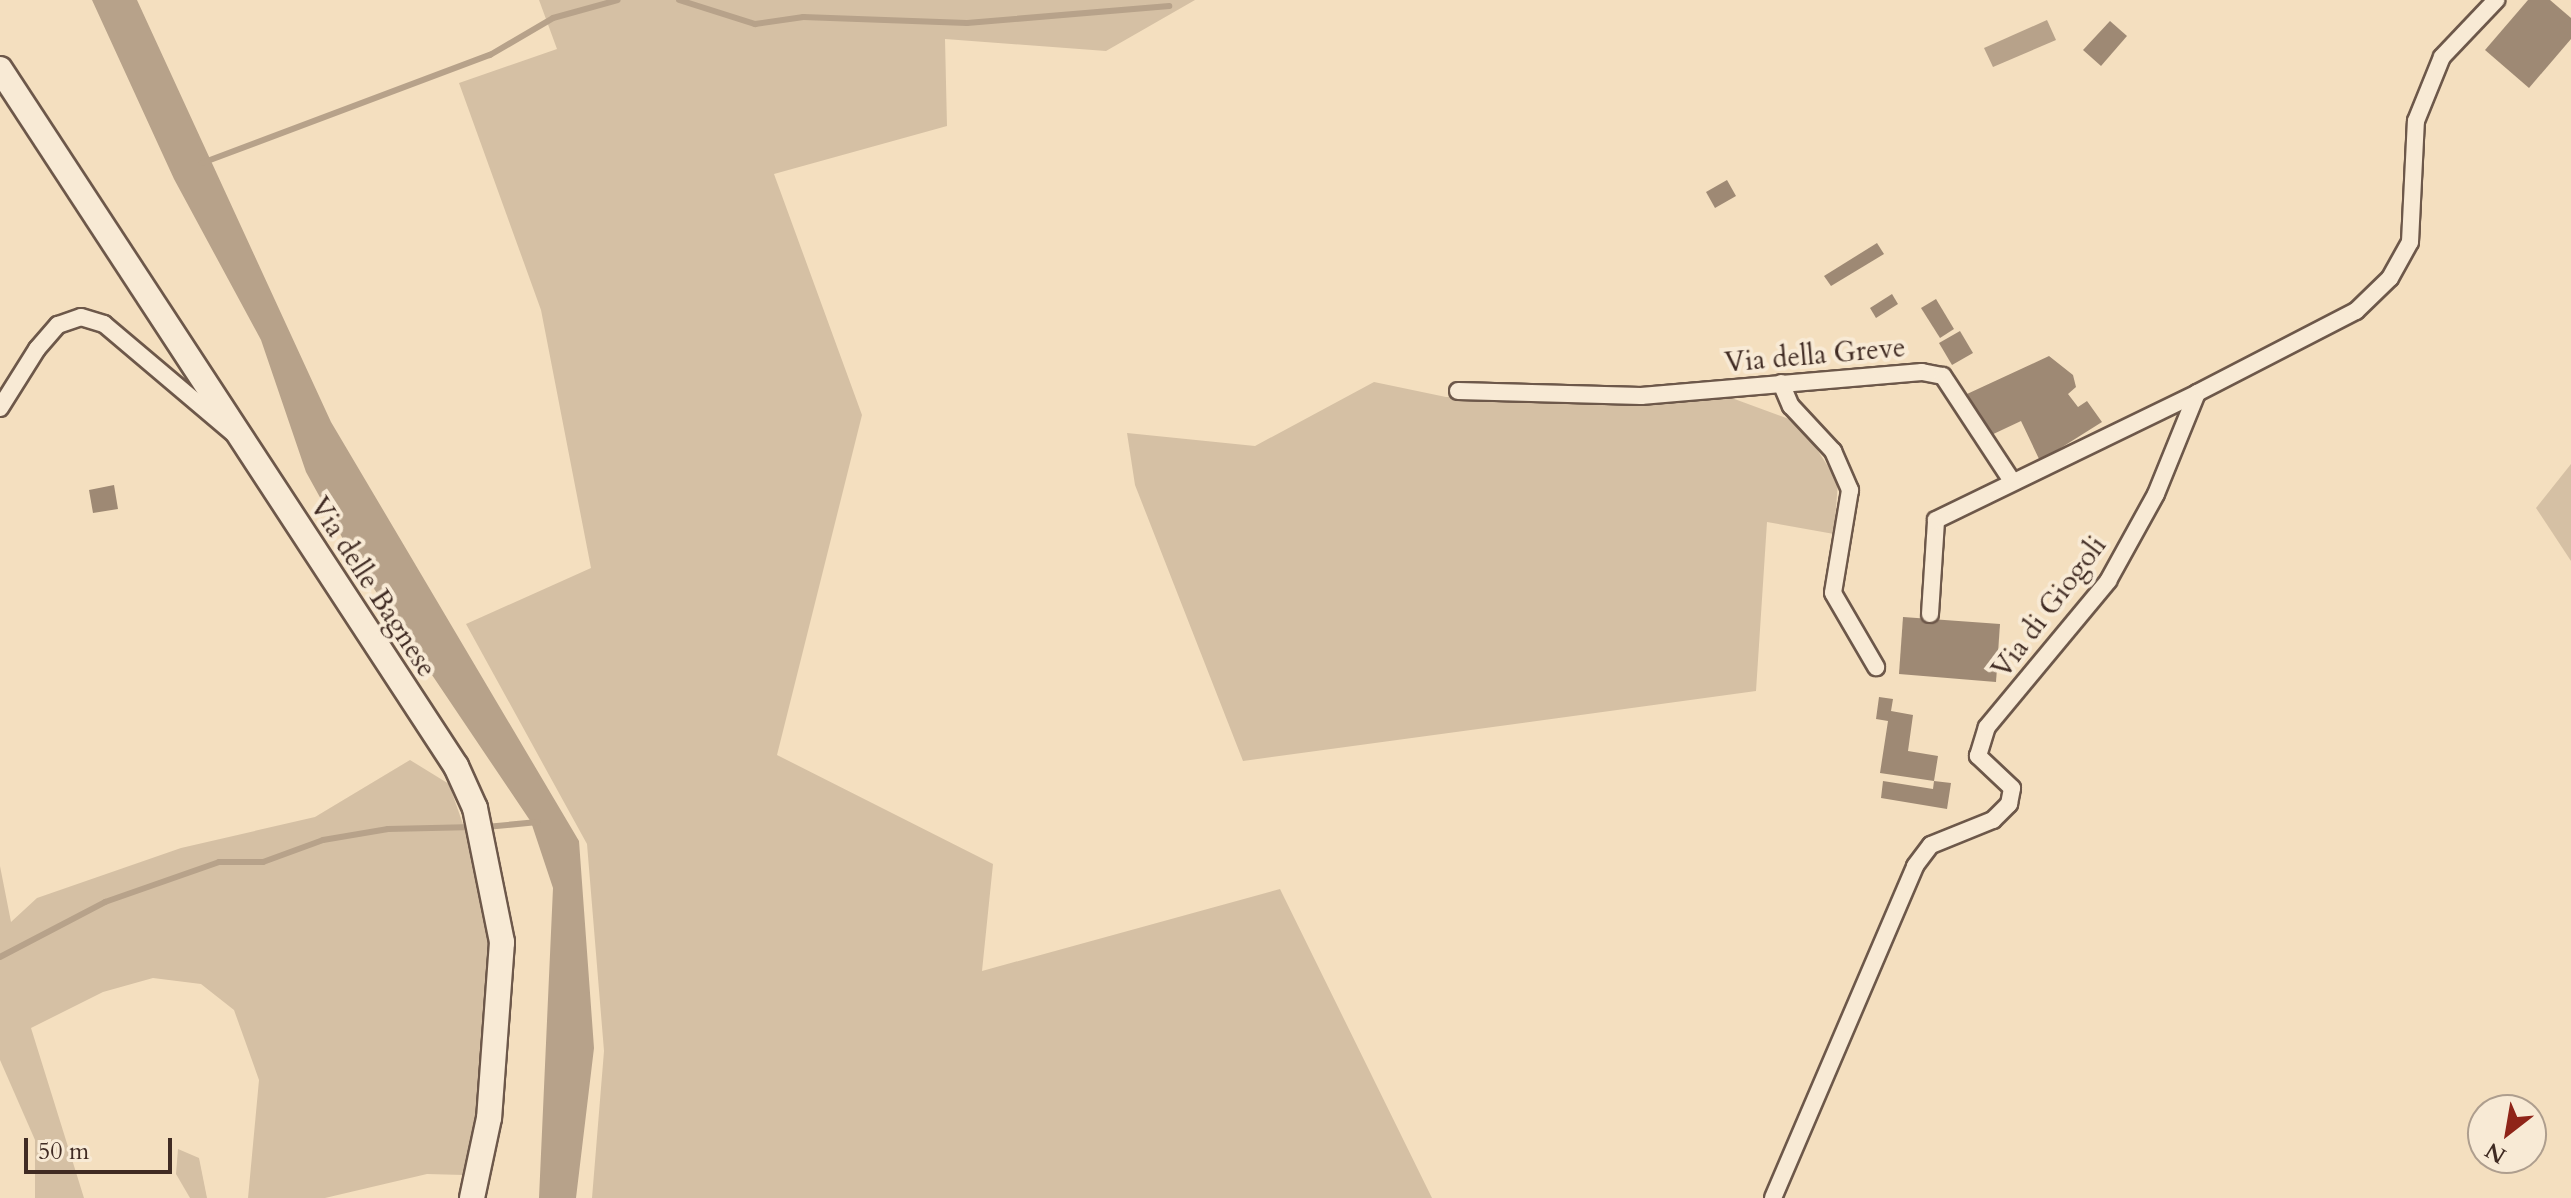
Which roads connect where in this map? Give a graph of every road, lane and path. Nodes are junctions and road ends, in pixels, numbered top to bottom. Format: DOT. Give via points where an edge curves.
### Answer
graph roads {
  1 [pos="2496,0"];
  2 [pos="0,69"];
  3 [pos="1781,383"];
  4 [pos="1458,391"];
  5 [pos="2197,393"];
  6 [pos="0,408"];
  7 [pos="238,436"];
  8 [pos="2012,481"];
  9 [pos="1930,614"];
  10 [pos="1876,667"];
  11 [pos="472,1198"];
  12 [pos="1773,1198"];
  1 -- 5 [label="street" via="2442,57 2416,121 2410,242 2390,278 2356,311"];
  2 -- 7 [label="main road, Via delle Bagnese"];
  3 -- 4 [label="street, Via della Greve" via="1641,396"];
  3 -- 8 [label="street, Via della Greve" via="1943,376"];
  3 -- 10 [label="street" via="1791,406 1833,451 1850,490 1833,593"];
  5 -- 8 [label="street"];
  5 -- 12 [label="street, Via di Giogoli" via="2156,494 2108,581 1983,735 1978,756 2012,788 2009,804 1993,820 1931,845 1915,866"];
  6 -- 7 [label="street" via="58,325 81,317 104,324"];
  7 -- 11 [label="main road, Via delle Bagnese" via="456,766 489,851 502,942 498,1031"];
  8 -- 9 [label="street" via="1936,520"];
}
